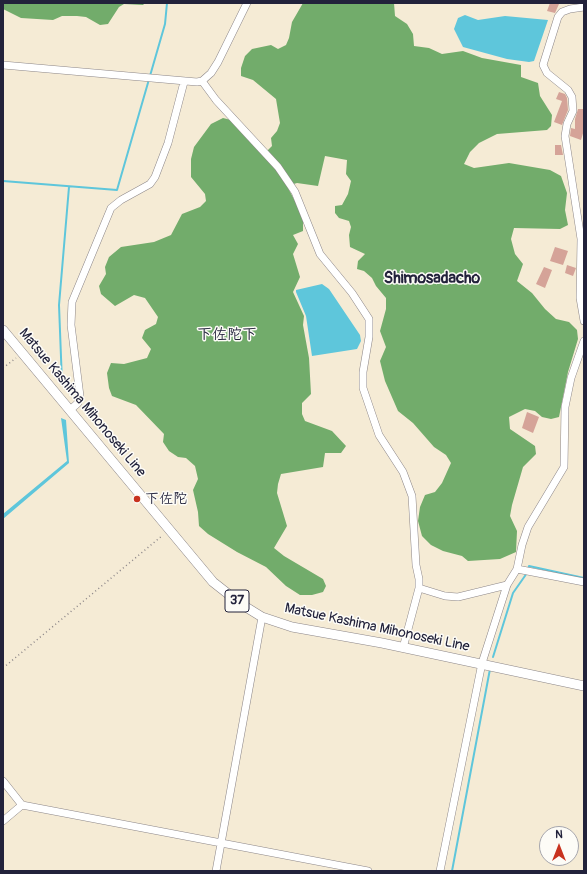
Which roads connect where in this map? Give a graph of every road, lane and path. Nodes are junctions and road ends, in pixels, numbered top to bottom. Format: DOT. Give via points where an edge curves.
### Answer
graph roads {
  1 [pos="246,3"];
  2 [pos="584,8"];
  3 [pos="3,65"];
  4 [pos="202,81"];
  5 [pos="184,82"];
  6 [pos="584,321"];
  7 [pos="3,330"];
  8 [pos="584,341"];
  9 [pos="22,353"];
  10 [pos="3,368"];
  11 [pos="70,410"];
  12 [pos="169,530"];
  13 [pos="517,569"];
  14 [pos="584,582"];
  15 [pos="507,585"];
  16 [pos="418,588"];
  17 [pos="262,616"];
  18 [pos="403,648"];
  19 [pos="482,664"];
  20 [pos="3,668"];
  21 [pos="584,686"];
  22 [pos="3,781"];
  23 [pos="22,805"];
  24 [pos="3,821"];
  25 [pos="221,843"];
  26 [pos="216,871"];
  27 [pos="368,871"];
  28 [pos="440,871"];
  1 -- 4 [label="street" via="218,62"];
  2 -- 6 [label="street" via="570,9 558,17 543,65 547,73 568,90 572,97 573,110 565,136 580,239 580,298"];
  3 -- 5 [label="street"];
  4 -- 5 [label="street"];
  4 -- 16 [label="street" via="216,100 278,167 295,192 320,254 369,318 363,388 379,434 409,485 412,496"];
  5 -- 11 [label="street" via="168,143 155,177 150,184 111,208 72,302 71,325 80,396 78,403"];
  7 -- 9 [label="main road, Matsue Kashima Mihonoseki Line / 37"];
  8 -- 13 [label="street" via="565,407 564,467 528,527"];
  9 -- 10 [label="path"];
  9 -- 11 [label="main road, Matsue Kashima Mihonoseki Line / 37"];
  11 -- 12 [label="main road, Matsue Kashima Mihonoseki Line / 37"];
  12 -- 17 [label="main road, Matsue Kashima Mihonoseki Line / 37" via="213,582 241,604"];
  12 -- 20 [label="path"];
  13 -- 14 [label="street"];
  13 -- 15 [label="street"];
  15 -- 16 [label="street" via="458,597 435,594"];
  15 -- 19 [label="street"];
  16 -- 18 [label="street"];
  17 -- 18 [label="main road, Matsue Kashima Mihonoseki Line / 37" via="292,627"];
  17 -- 25 [label="street"];
  18 -- 19 [label="main road, Matsue Kashima Mihonoseki Line / 37"];
  19 -- 21 [label="main road, Matsue Kashima Mihonoseki Line / 37"];
  19 -- 28 [label="street"];
  22 -- 23 [label="street"];
  23 -- 24 [label="street"];
  23 -- 25 [label="street"];
  25 -- 26 [label="street"];
  25 -- 27 [label="street"];
}
